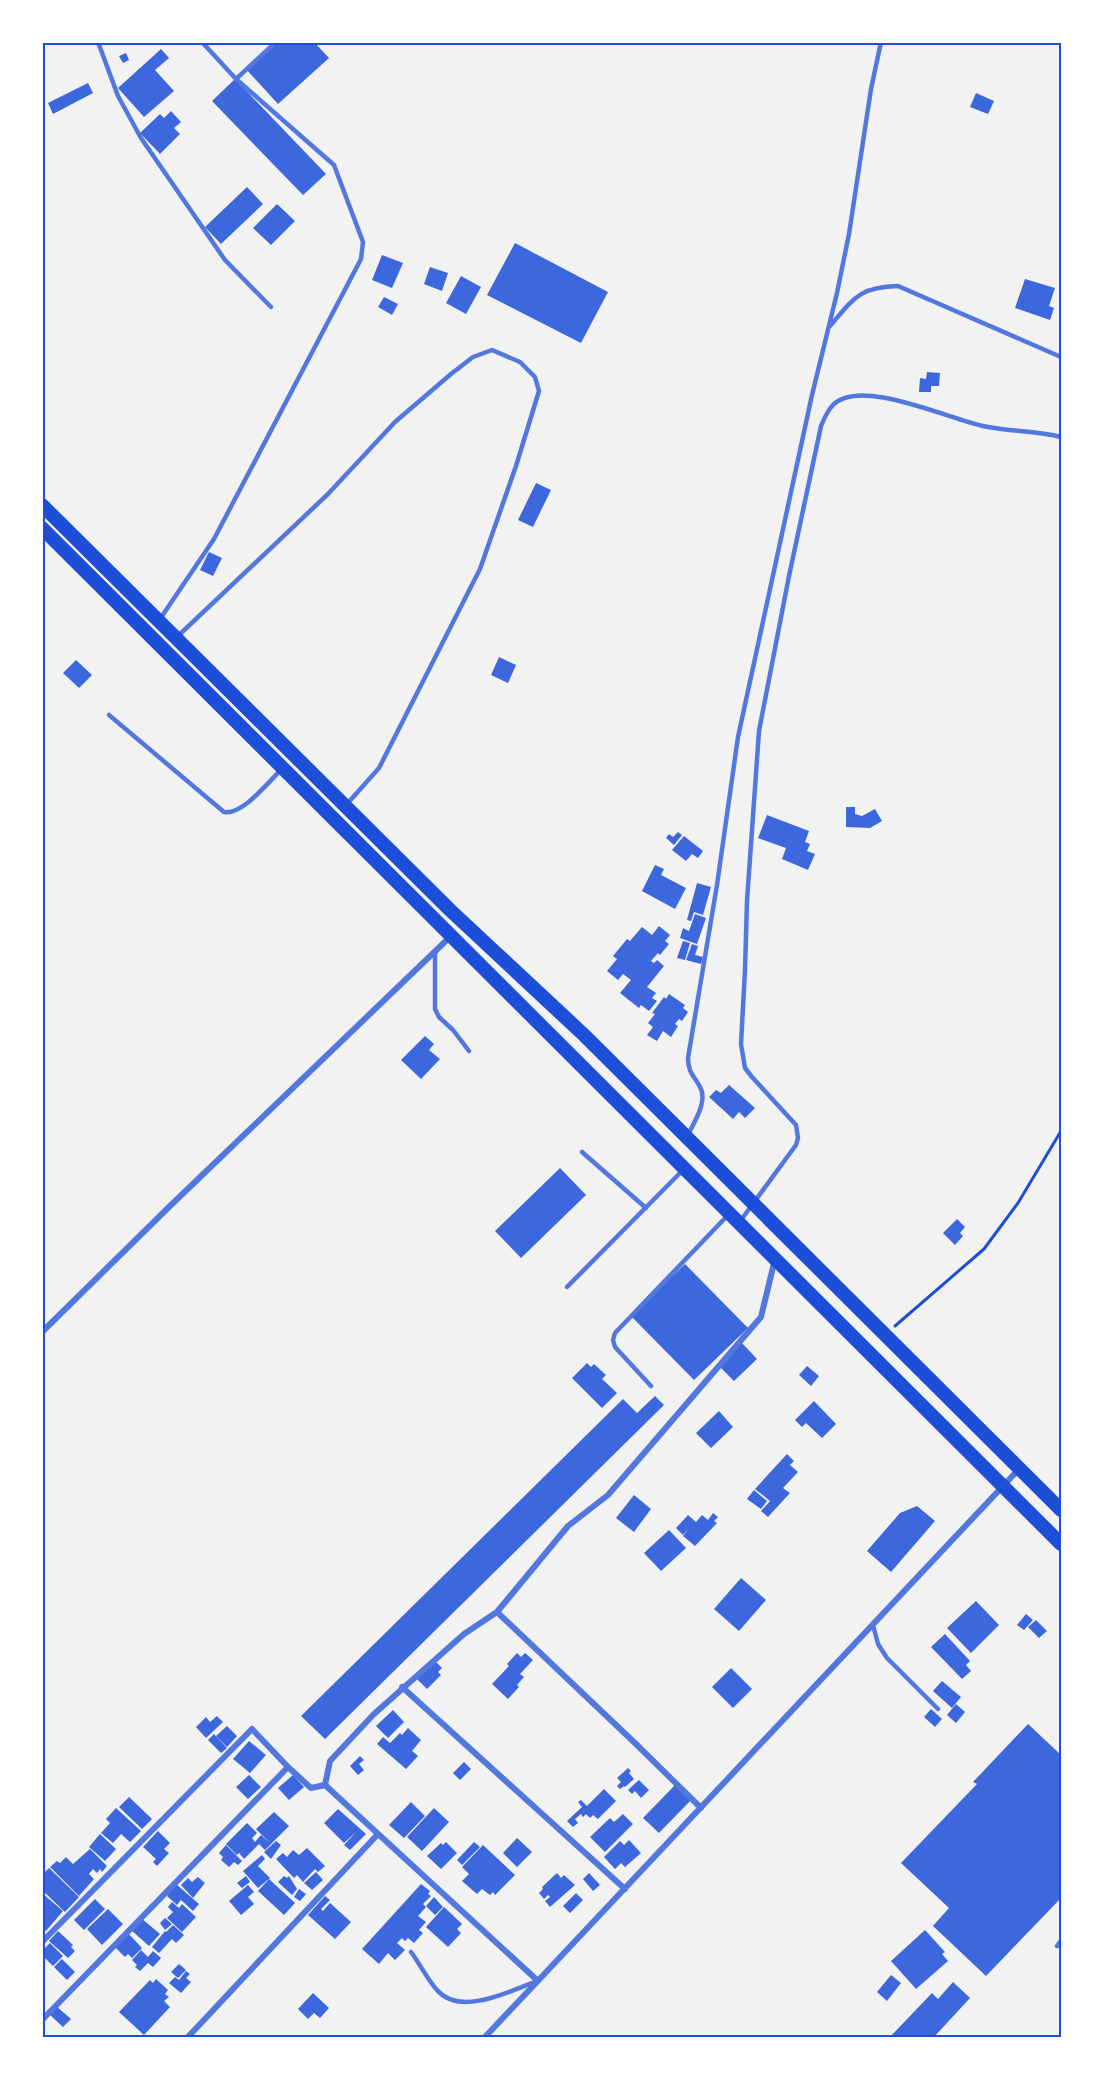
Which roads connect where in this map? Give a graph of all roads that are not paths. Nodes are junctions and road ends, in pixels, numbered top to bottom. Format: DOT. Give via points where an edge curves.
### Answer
graph roads {
  1 [pos="98,42"];
  2 [pos="202,42"];
  3 [pos="276,42"];
  4 [pos="882,42"];
  5 [pos="236,79"];
  6 [pos="271,307"];
  7 [pos="828,328"];
  8 [pos="1061,357"];
  9 [pos="1061,437"];
  10 [pos="42,505"];
  11 [pos="42,528"];
  12 [pos="159,621"];
  13 [pos="176,638"];
  14 [pos="109,715"];
  15 [pos="283,768"];
  16 [pos="345,806"];
  17 [pos="452,936"];
  18 [pos="435,952"];
  19 [pos="470,1051"];
  20 [pos="687,1138"];
  21 [pos="582,1152"];
  22 [pos="685,1168"];
  23 [pos="753,1204"];
  24 [pos="646,1208"];
  25 [pos="734,1218"];
  26 [pos="775,1259"];
  27 [pos="567,1287"];
  28 [pos="42,1332"];
  29 [pos="651,1386"];
  30 [pos="1019,1468"];
  31 [pos="1003,1486"];
  32 [pos="1061,1510"];
  33 [pos="1061,1544"];
  34 [pos="497,1612"];
  35 [pos="873,1625"];
  36 [pos="402,1687"];
  37 [pos="938,1709"];
  38 [pos="288,1767"];
  39 [pos="325,1785"];
  40 [pos="701,1808"];
  41 [pos="378,1834"];
  42 [pos="625,1889"];
  43 [pos="1061,1941"];
  44 [pos="42,1942"];
  45 [pos="1057,1946"];
  46 [pos="411,1952"];
  47 [pos="538,1981"];
  48 [pos="42,2020"];
  49 [pos="188,2037"];
  50 [pos="485,2037"];
  1 -- 6 [label="lane" via="118,96 141,138 225,260"];
  2 -- 5 [label="lane"];
  3 -- 5 [label="lane"];
  4 -- 7 [label="lane" via="849,234"];
  5 -- 12 [label="lane" via="334,165 363,242 361,259 214,539"];
  7 -- 8 [label="lane" via="862,292 876,286 898,285"];
  7 -- 20 [label="lane" via="738,736 688,1058 690,1071 701,1087 702,1101"];
  9 -- 23 [label="lane" via="984,427 872,396 856,395 833,404 824,420 759,731 741,1044 745,1068 796,1125 798,1138"];
  10 -- 12 [label="highway"];
  11 -- 15 [label="highway"];
  12 -- 13 [label="highway"];
  13 -- 16 [label="highway"];
  13 -- 16 [label="lane" via="328,494 395,422 451,374 473,357 492,350 520,362 535,377 539,391 480,569 379,768"];
  14 -- 15 [label="lane" via="224,812 240,809"];
  15 -- 17 [label="highway"];
  16 -- 20 [label="highway"];
  17 -- 18 [label="street"];
  17 -- 22 [label="highway"];
  18 -- 19 [label="lane" via="435,1009"];
  18 -- 28 [label="street"];
  20 -- 23 [label="highway"];
  21 -- 24 [label="lane"];
  22 -- 24 [label="lane"];
  22 -- 25 [label="highway"];
  23 -- 25 [label="lane"];
  23 -- 30 [label="highway"];
  24 -- 27 [label="lane"];
  25 -- 26 [label="highway"];
  25 -- 29 [label="lane" via="615,1333 615,1347"];
  26 -- 31 [label="highway"];
  26 -- 34 [label="street" via="760,1317 608,1495 568,1526"];
  30 -- 31 [label="street"];
  30 -- 32 [label="highway"];
  31 -- 33 [label="highway"];
  31 -- 35 [label="street"];
  34 -- 39 [label="street" via="464,1634 374,1714 330,1761"];
  34 -- 40 [label="street"];
  35 -- 37 [label="lane" via="887,1658"];
  35 -- 40 [label="street"];
  36 -- 42 [label="street"];
  38 -- 39 [label="street" via="311,1788"];
  38 -- 44 [label="street" via="252,1729"];
  38 -- 48 [label="street"];
  39 -- 41 [label="street"];
  40 -- 42 [label="street"];
  41 -- 47 [label="street"];
  41 -- 49 [label="street"];
  42 -- 47 [label="street"];
  43 -- 45 [label="lane"];
  46 -- 47 [label="lane" via="439,1992 460,2003 482,2001"];
  47 -- 50 [label="street"];
}
